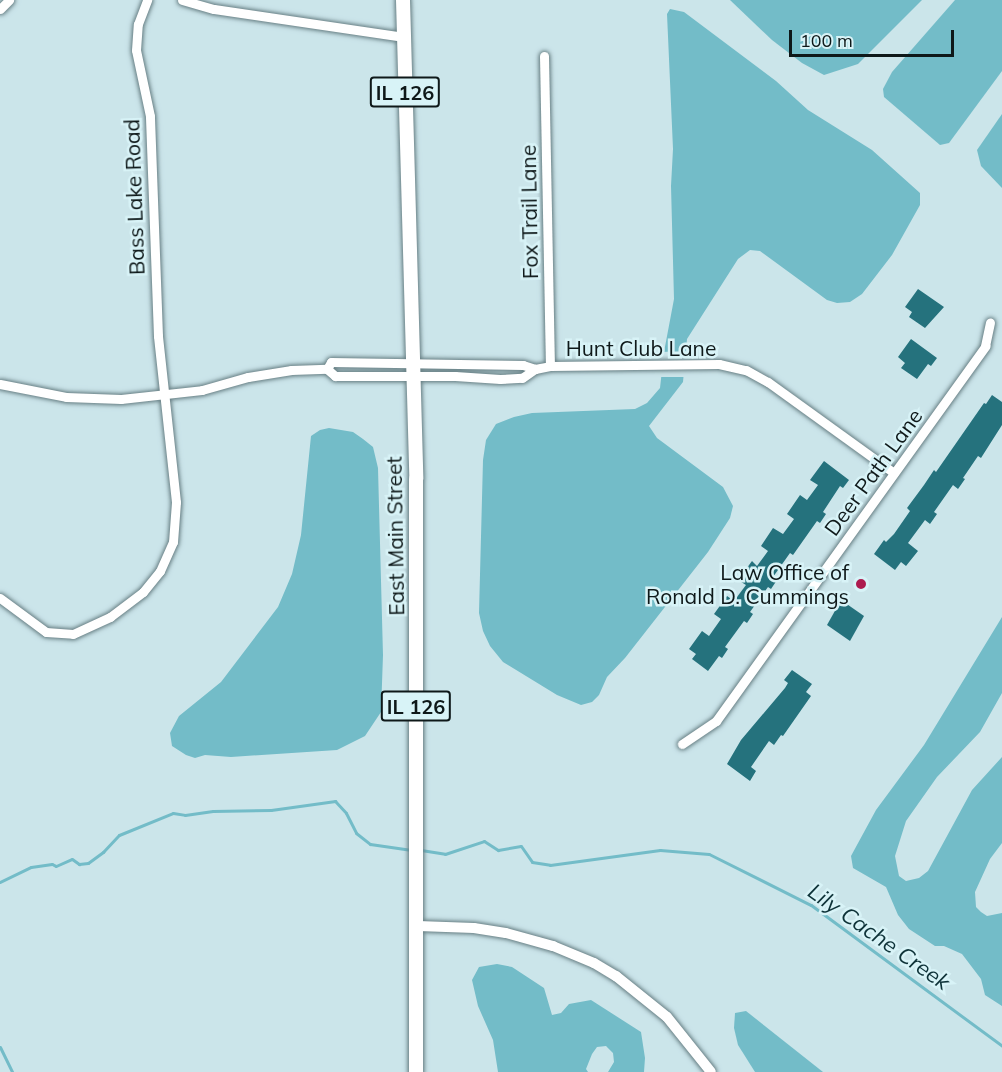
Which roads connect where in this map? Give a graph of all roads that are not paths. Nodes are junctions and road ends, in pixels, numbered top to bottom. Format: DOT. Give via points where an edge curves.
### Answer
graph roads {
  1 [pos="9,0"];
  2 [pos="147,0"];
  3 [pos="182,0"];
  4 [pos="404,0"];
  5 [pos="0,9"];
  6 [pos="404,38"];
  7 [pos="544,56"];
  8 [pos="990,323"];
  9 [pos="412,362"];
  10 [pos="550,366"];
  11 [pos="327,369"];
  12 [pos="535,369"];
  13 [pos="412,377"];
  14 [pos="0,384"];
  15 [pos="165,395"];
  16 [pos="894,473"];
  17 [pos="0,598"];
  18 [pos="682,744"];
  19 [pos="418,926"];
  20 [pos="416,1072"];
  21 [pos="711,1072"];
  1 -- 5 [label="street"];
  2 -- 15 [label="street, Bass Lake Road" via="138,24 136,50 150,116 154,286"];
  3 -- 6 [label="street" via="214,9"];
  4 -- 6 [label="main road, East Main Street / IL 126"];
  6 -- 9 [label="main road, East Main Street / IL 126"];
  7 -- 10 [label="street, Fox Trail Lane"];
  8 -- 16 [label="street, Deer Path Lane" via="985,346"];
  9 -- 11 [label="street, Hunt Club Lane" via="331,362"];
  9 -- 12 [label="street, Hunt Club Lane" via="524,365"];
  9 -- 13 [label="main road, East Main Street"];
  10 -- 12 [label="street, Hunt Club Lane"];
  10 -- 16 [label="street, Hunt Club Lane" via="730,365 758,375"];
  11 -- 13 [label="street, Hunt Club Lane" via="335,376"];
  11 -- 15 [label="street, Hunt Club Lane" via="270,373"];
  12 -- 13 [label="street, Hunt Club Lane" via="522,378"];
  13 -- 19 [label="main road, East Main Street / IL 126" via="417,508"];
  14 -- 15 [label="street, Hunt Club Lane" via="92,399"];
  15 -- 17 [label="street, Bass Lake Road" via="176,530 168,556 154,578 123,609 73,634 46,632"];
  16 -- 18 [label="street, Deer Path Lane" via="716,721"];
  19 -- 20 [label="main road, East Main Street"];
  19 -- 21 [label="street" via="507,933 594,963 667,1017"];
}
